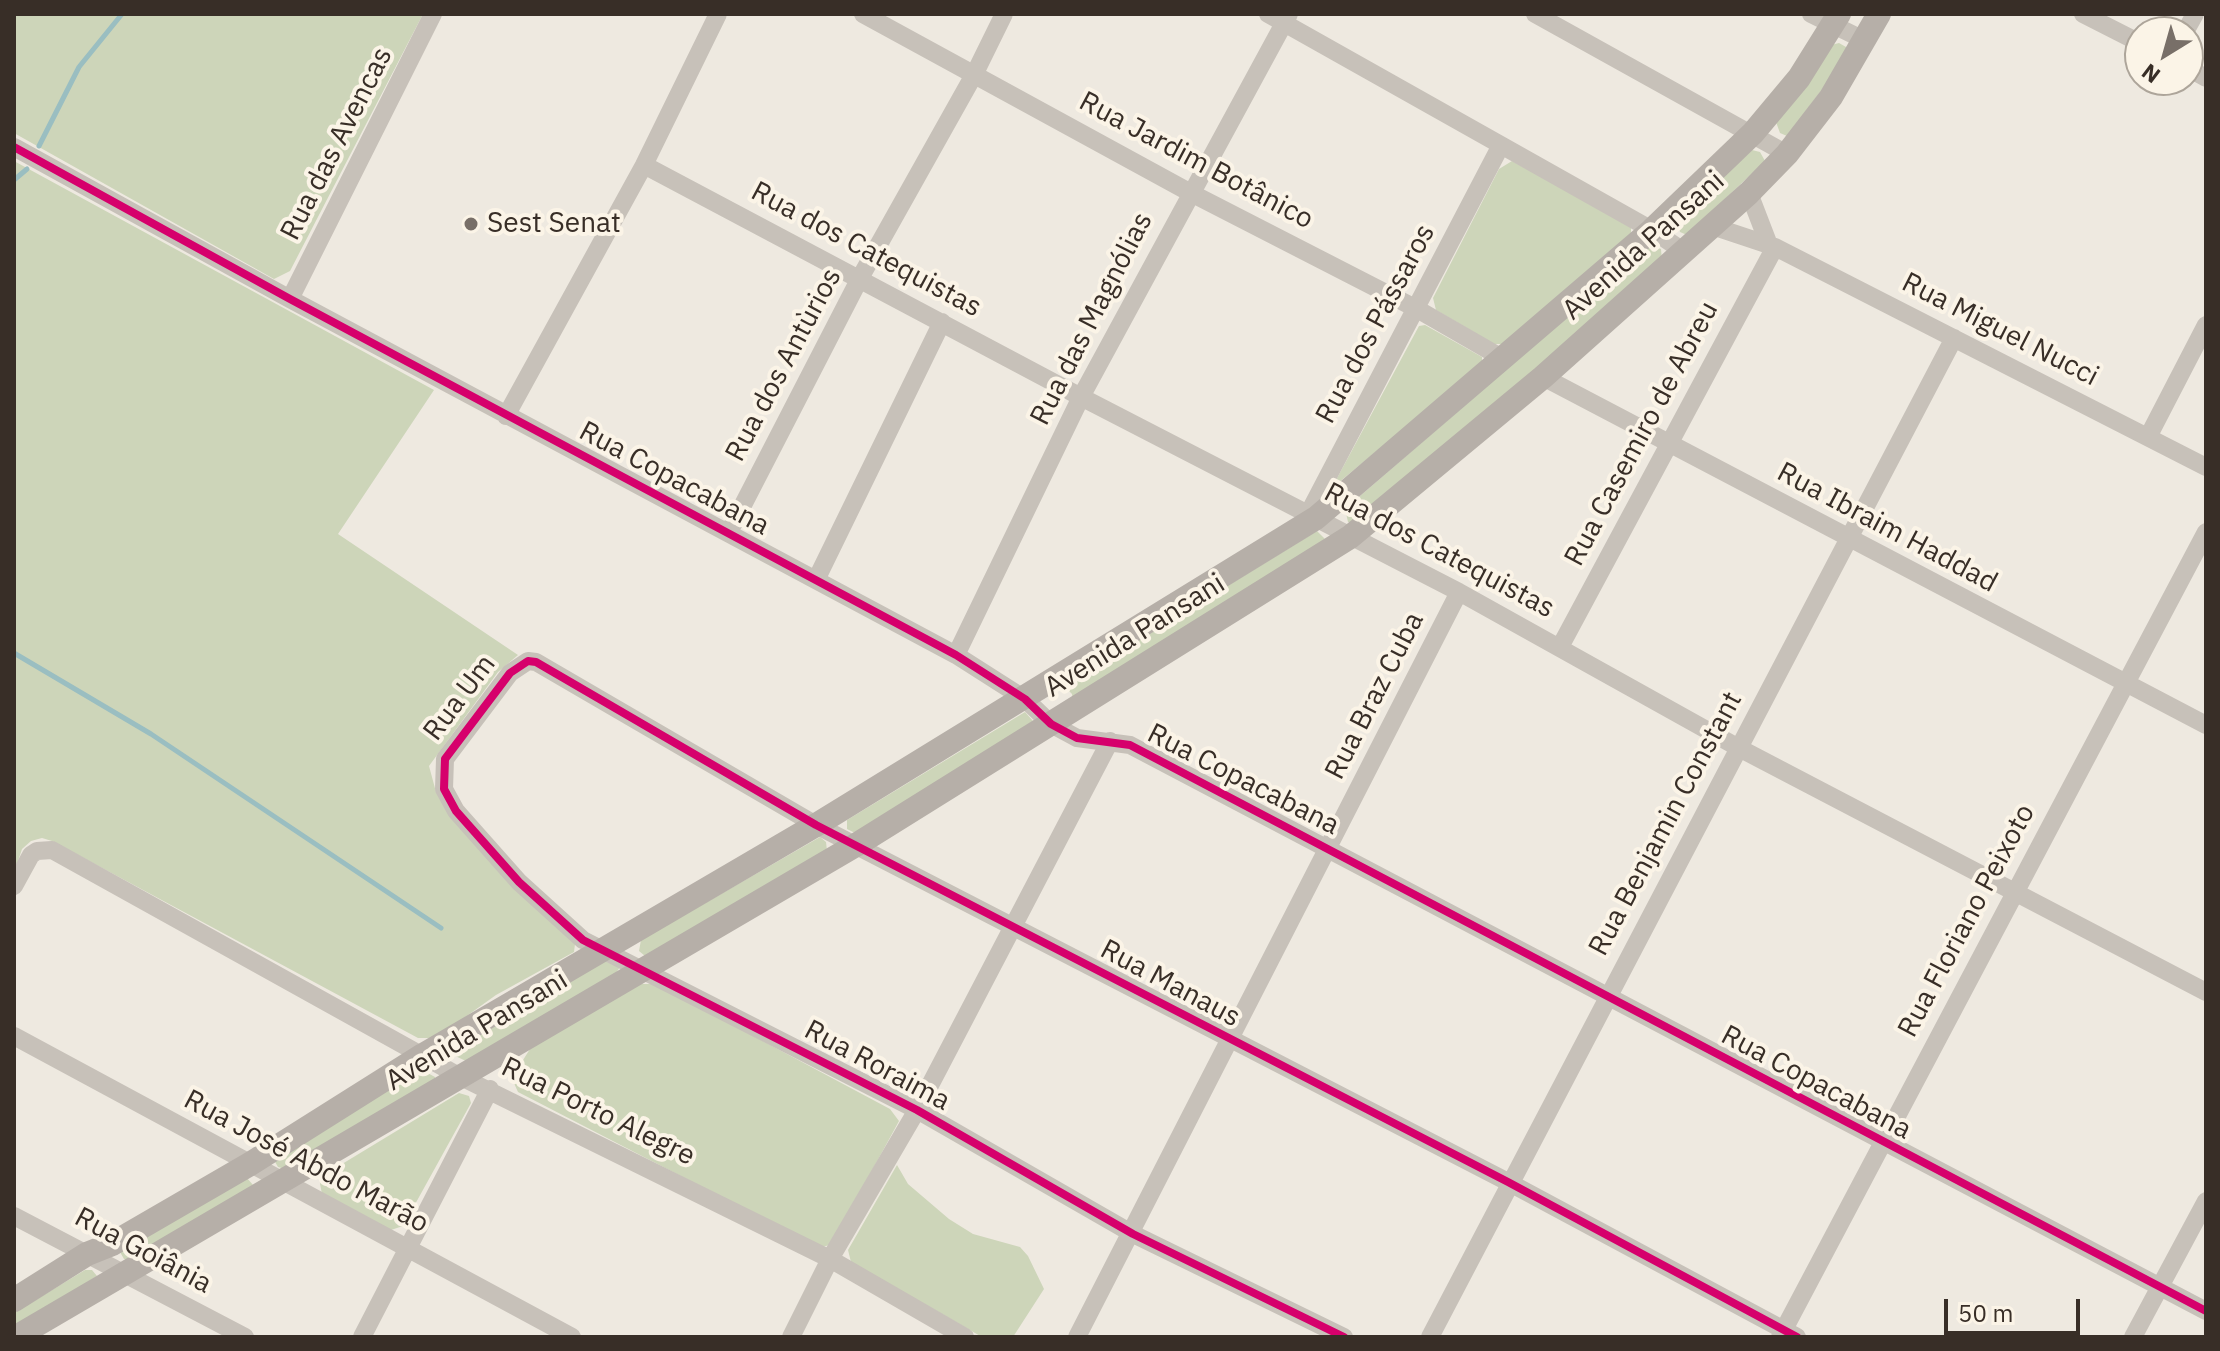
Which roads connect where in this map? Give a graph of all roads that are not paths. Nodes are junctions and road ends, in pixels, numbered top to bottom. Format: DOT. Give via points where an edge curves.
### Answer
graph roads {
  1 [pos="433,14"];
  2 [pos="718,14"];
  3 [pos="863,14"];
  4 [pos="1004,14"];
  5 [pos="1535,14"];
  6 [pos="1879,14"];
  7 [pos="2083,14"];
  8 [pos="1280,17"];
  9 [pos="1828,18"];
  10 [pos="2124,35"];
  11 [pos="1866,41"];
  12 [pos="975,73"];
  13 [pos="1753,133"];
  14 [pos="14,147"];
  15 [pos="1500,147"];
  16 [pos="1787,154"];
  17 [pos="644,165"];
  18 [pos="1189,192"];
  19 [pos="1749,193"];
  20 [pos="1712,226"];
  21 [pos="1652,230"];
  22 [pos="1772,246"];
  23 [pos="1683,251"];
  24 [pos="860,278"];
  25 [pos="290,299"];
  26 [pos="1417,309"];
  27 [pos="942,322"];
  28 [pos="2206,325"];
  29 [pos="1954,338"];
  30 [pos="1502,358"];
  31 [pos="1543,377"];
  32 [pos="1081,397"];
  33 [pos="506,416"];
  34 [pos="2148,437"];
  35 [pos="1668,444"];
  36 [pos="2206,467"];
  37 [pos="1308,519"];
  38 [pos="729,532"];
  39 [pos="2206,532"];
  40 [pos="1350,537"];
  41 [pos="1848,540"];
  42 [pos="816,580"];
  43 [pos="1459,592"];
  44 [pos="1560,647"];
  45 [pos="956,655"];
  46 [pos="528,661"];
  47 [pos="2126,685"];
  48 [pos="1025,699"];
  49 [pos="1051,724"];
  50 [pos="2206,725"];
  51 [pos="1110,741"];
  52 [pos="1739,748"];
  53 [pos="442,774"];
  54 [pos="816,825"];
  55 [pos="856,845"];
  56 [pos="1329,849"];
  57 [pos="14,886"];
  58 [pos="2013,893"];
  59 [pos="1013,926"];
  60 [pos="605,950"];
  61 [pos="640,968"];
  62 [pos="2206,992"];
  63 [pos="1606,998"];
  64 [pos="14,1036"];
  65 [pos="1229,1040"];
  66 [pos="423,1055"];
  67 [pos="459,1076"];
  68 [pos="490,1089"];
  69 [pos="917,1110"];
  70 [pos="1882,1142"];
  71 [pos="250,1164"];
  72 [pos="282,1181"];
  73 [pos="1508,1182"];
  74 [pos="2206,1201"];
  75 [pos="14,1216"];
  76 [pos="1133,1234"];
  77 [pos="409,1250"];
  78 [pos="87,1254"];
  79 [pos="830,1259"];
  80 [pos="129,1273"];
  81 [pos="2161,1287"];
  82 [pos="14,1300"];
  83 [pos="2206,1311"];
  84 [pos="1787,1335"];
  85 [pos="16,1337"];
  86 [pos="245,1337"];
  87 [pos="362,1337"];
  88 [pos="572,1337"];
  89 [pos="791,1337"];
  90 [pos="965,1337"];
  91 [pos="1077,1337"];
  92 [pos="1344,1337"];
  93 [pos="1430,1337"];
  94 [pos="2133,1337"];
  1 -- 25 [label="street, Rua das Avencas"];
  2 -- 17 [label="street"];
  3 -- 12 [label="street, Rua Jardim Botânico"];
  4 -- 12 [label="street, Rua dos Antùrios"];
  5 -- 13 [label="street"];
  6 -- 11 [label="main road, Avenida Pansani"];
  7 -- 10 [label="street"];
  8 -- 15 [label="street"];
  8 -- 18 [label="street, Rua das Magnólias"];
  9 -- 11 [label="street"];
  9 -- 13 [label="main road, Avenida Pansani" via="1799,78"];
  11 -- 16 [label="main road, Avenida Pansani"];
  12 -- 18 [label="street, Rua Jardim Botânico"];
  12 -- 24 [label="street, Rua dos Antùrios"];
  13 -- 16 [label="street"];
  13 -- 21 [label="main road, Avenida Pansani"];
  14 -- 25 [label="street, Rua Copacabana"];
  15 -- 21 [label="street"];
  15 -- 26 [label="street, Rua dos Pássaros"];
  16 -- 19 [label="main road, Avenida Pansani"];
  17 -- 24 [label="street, Rua dos Catequistas"];
  17 -- 33 [label="street"];
  18 -- 26 [label="street, Rua Jardim Botânico"];
  18 -- 32 [label="street, Rua das Magnólias"];
  19 -- 20 [label="main road, Avenida Pansani"];
  19 -- 22 [label="street"];
  20 -- 22 [label="street, Rua Miguel Nucci"];
  20 -- 23 [label="main road, Avenida Pansani"];
  21 -- 23 [label="street"];
  21 -- 30 [label="main road, Avenida Pansani"];
  22 -- 29 [label="street, Rua Miguel Nucci"];
  22 -- 35 [label="street, Rua Casemiro de Abreu"];
  23 -- 31 [label="main road, Avenida Pansani"];
  24 -- 27 [label="street, Rua dos Catequistas"];
  24 -- 38 [label="street, Rua dos Antùrios"];
  25 -- 33 [label="street, Rua Copacabana"];
  26 -- 30 [label="street, Rua Jardim Botânico"];
  26 -- 37 [label="street, Rua dos Pássaros"];
  27 -- 32 [label="street, Rua dos Catequistas"];
  27 -- 42 [label="street"];
  28 -- 34 [label="street"];
  29 -- 34 [label="street, Rua Miguel Nucci"];
  29 -- 41 [label="street, Rua Benjamin Constant"];
  30 -- 37 [label="main road, Avenida Pansani"];
  31 -- 35 [label="street, Rua Ibraim Haddad"];
  31 -- 40 [label="main road, Avenida Pansani"];
  32 -- 37 [label="street, Rua dos Catequistas"];
  32 -- 45 [label="street, Rua das Magnólias"];
  33 -- 38 [label="street, Rua Copacabana"];
  34 -- 36 [label="street, Rua Miguel Nucci"];
  35 -- 41 [label="street, Rua Ibraim Haddad"];
  35 -- 44 [label="street, Rua Casemiro de Abreu"];
  37 -- 40 [label="street, Rua dos Catequistas"];
  37 -- 48 [label="main road, Avenida Pansani"];
  38 -- 42 [label="street, Rua Copacabana"];
  39 -- 47 [label="street, Rua Floriano Peixoto"];
  40 -- 43 [label="street, Rua dos Catequistas"];
  40 -- 49 [label="main road, Avenida Pansani"];
  41 -- 47 [label="street, Rua Ibraim Haddad"];
  41 -- 52 [label="street, Rua Benjamin Constant"];
  42 -- 45 [label="street, Rua Copacabana"];
  43 -- 44 [label="street, Rua dos Catequistas"];
  43 -- 56 [label="street, Rua Braz Cuba"];
  44 -- 52 [label="street, Rua dos Catequistas"];
  45 -- 48 [label="street, Rua Copacabana"];
  46 -- 53 [label="street, Rua Um" via="510,673 464,731 445,759"];
  46 -- 54 [label="street, Rua Manaus" via="546,666"];
  47 -- 50 [label="street, Rua Ibraim Haddad"];
  47 -- 58 [label="street, Rua Floriano Peixoto"];
  48 -- 49 [label="street, Rua Copacabana"];
  48 -- 54 [label="main road, Avenida Pansani"];
  49 -- 51 [label="street, Rua Copacabana" via="1077,738"];
  49 -- 55 [label="main road, Avenida Pansani"];
  51 -- 56 [label="street, Rua Copacabana" via="1130,745"];
  51 -- 59 [label="street"];
  52 -- 58 [label="street, Rua dos Catequistas"];
  52 -- 63 [label="street, Rua Benjamin Constant"];
  53 -- 60 [label="street, Rua Roraima" via="456,811 519,882 583,940"];
  54 -- 55 [label="street, Rua Manaus"];
  54 -- 60 [label="main road, Avenida Pansani"];
  55 -- 59 [label="street, Rua Manaus"];
  55 -- 61 [label="main road, Avenida Pansani"];
  56 -- 63 [label="street, Rua Copacabana"];
  56 -- 65 [label="street, Rua Braz Cuba"];
  57 -- 66 [label="street, Rua Porto Alegre" via="37,851 52,850"];
  58 -- 62 [label="street, Rua dos Catequistas"];
  58 -- 70 [label="street, Rua Floriano Peixoto"];
  59 -- 65 [label="street, Rua Manaus"];
  59 -- 69 [label="street"];
  60 -- 61 [label="street, Rua Roraima"];
  60 -- 66 [label="main road, Avenida Pansani"];
  61 -- 67 [label="main road, Avenida Pansani"];
  61 -- 69 [label="street, Rua Roraima"];
  63 -- 70 [label="street, Rua Copacabana"];
  63 -- 73 [label="street, Rua Benjamin Constant"];
  64 -- 71 [label="street, Rua José Abdo Marão"];
  65 -- 73 [label="street, Rua Manaus"];
  65 -- 76 [label="street, Rua Braz Cuba"];
  66 -- 67 [label="street, Rua Porto Alegre"];
  66 -- 71 [label="main road, Avenida Pansani"];
  67 -- 68 [label="street, Rua Porto Alegre"];
  67 -- 72 [label="main road, Avenida Pansani"];
  68 -- 77 [label="street"];
  68 -- 79 [label="street, Rua Porto Alegre"];
  69 -- 76 [label="street, Rua Roraima"];
  69 -- 79 [label="street"];
  70 -- 81 [label="street, Rua Copacabana"];
  70 -- 84 [label="street, Rua Floriano Peixoto"];
  71 -- 72 [label="street, Rua José Abdo Marão"];
  71 -- 78 [label="main road, Avenida Pansani"];
  72 -- 77 [label="street, Rua José Abdo Marão"];
  72 -- 80 [label="main road, Avenida Pansani"];
  73 -- 84 [label="street, Rua Manaus"];
  73 -- 93 [label="street, Rua Benjamin Constant"];
  74 -- 81 [label="street"];
  75 -- 78 [label="street, Rua Goiânia"];
  76 -- 91 [label="street, Rua Braz Cuba"];
  76 -- 92 [label="street, Rua Roraima"];
  77 -- 87 [label="street"];
  77 -- 88 [label="street, Rua José Abdo Marão"];
  78 -- 80 [label="street, Rua Goiânia"];
  78 -- 82 [label="main road, Avenida Pansani"];
  79 -- 89 [label="street"];
  79 -- 90 [label="street, Rua Porto Alegre"];
  80 -- 85 [label="main road, Avenida Pansani"];
  80 -- 86 [label="street, Rua Goiânia"];
  81 -- 83 [label="street, Rua Copacabana"];
  81 -- 94 [label="street"];
}
